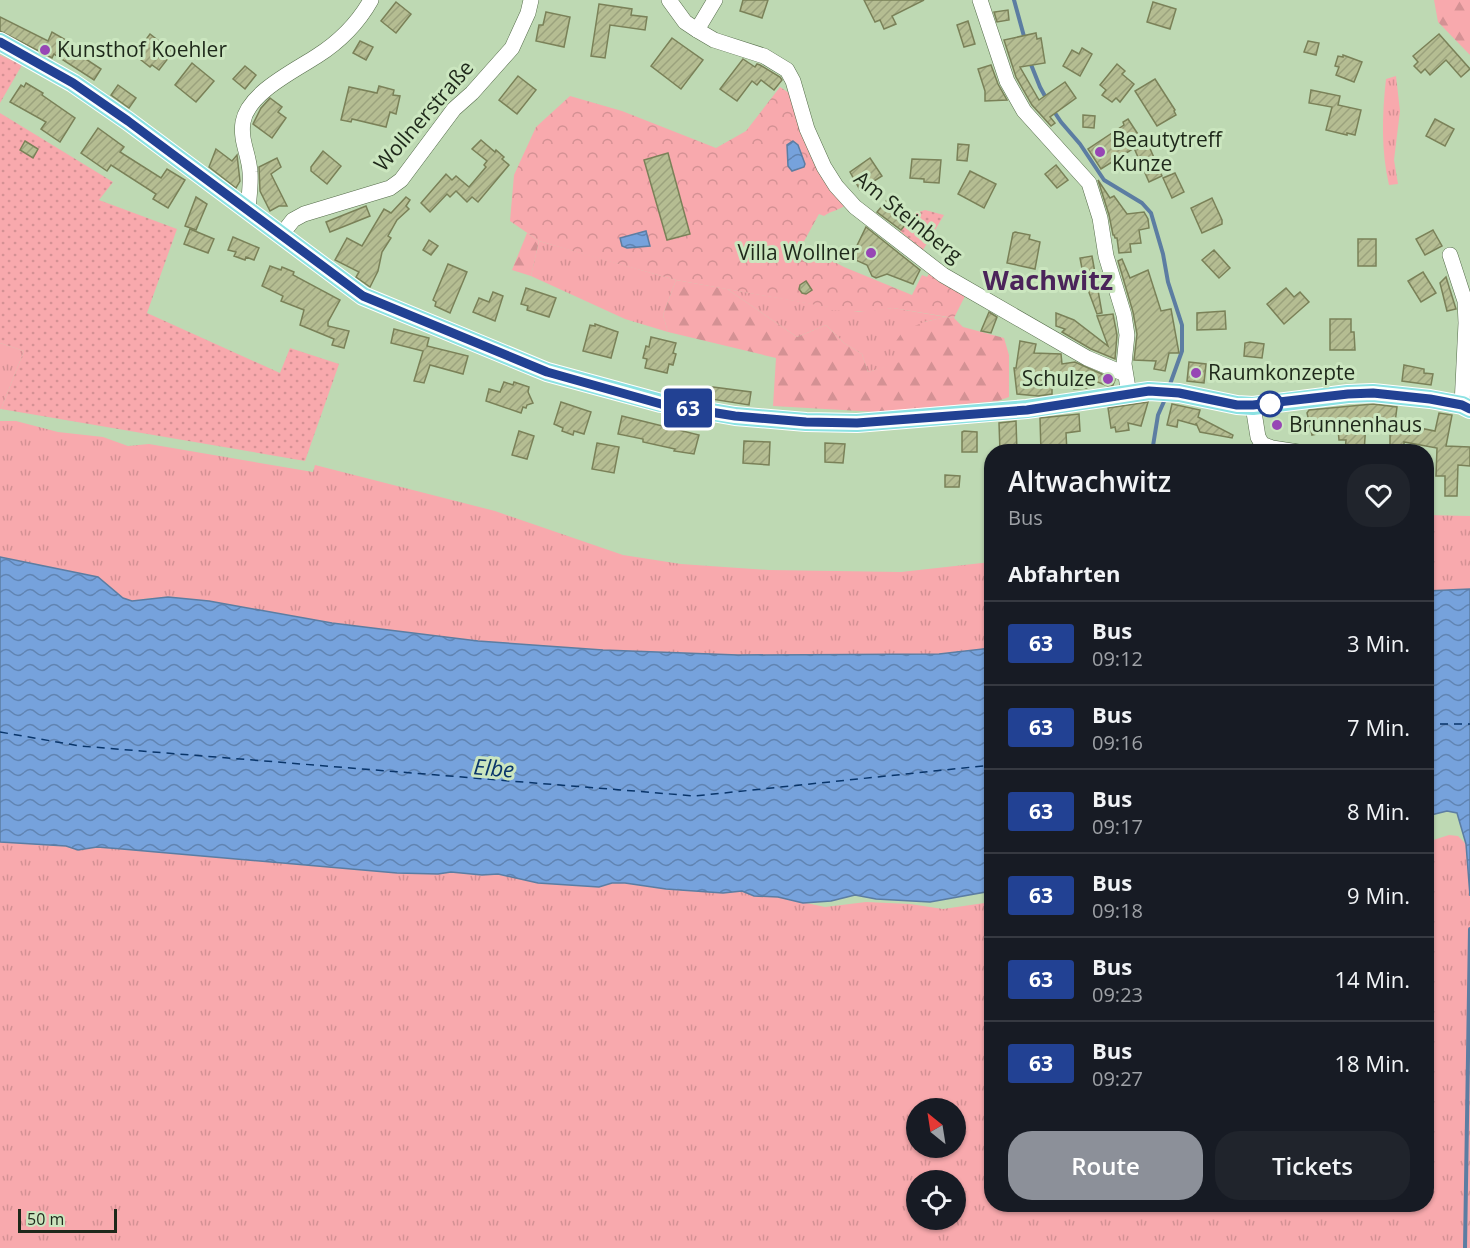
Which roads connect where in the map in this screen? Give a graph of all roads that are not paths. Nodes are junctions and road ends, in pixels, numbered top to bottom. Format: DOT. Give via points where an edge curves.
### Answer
graph roads {
  1 [pos="371,0"];
  2 [pos="531,0"];
  3 [pos="669,0"];
  4 [pos="715,0"];
  5 [pos="980,0"];
  6 [pos="697,30"];
  7 [pos="0,42"];
  8 [pos="248,209"];
  9 [pos="282,234"];
  10 [pos="1450,255"];
  11 [pos="1125,374"];
  12 [pos="1129,394"];
  13 [pos="1253,405"];
  14 [pos="1466,407"];
  15 [pos="1262,444"];
  1 -- 8 [label="street" via="348,31 293,69 249,107 243,120 242,139 250,172"];
  2 -- 9 [label="street, Wollnerstraße" via="513,48 454,109 401,180 390,188 304,214"];
  3 -- 6 [label="street, Am Steinberg" via="685,22"];
  4 -- 6 [label="street"];
  5 -- 11 [label="street" via="1007,81 1024,111 1089,183 1124,315"];
  6 -- 11 [label="street, Am Steinberg" via="764,56 787,70 824,167 836,186 862,212 943,275 1087,358"];
  7 -- 8 [label="main road" via="73,83"];
  8 -- 9 [label="main road"];
  9 -- 12 [label="main road" via="363,296 547,372 661,404 735,416 877,423 1027,410"];
  10 -- 14 [label="street" via="1465,301"];
  11 -- 12 [label="street"];
  12 -- 13 [label="main road" via="1179,393"];
  13 -- 14 [label="main road" via="1373,393 1407,395"];
  13 -- 15 [label="street"];
}
